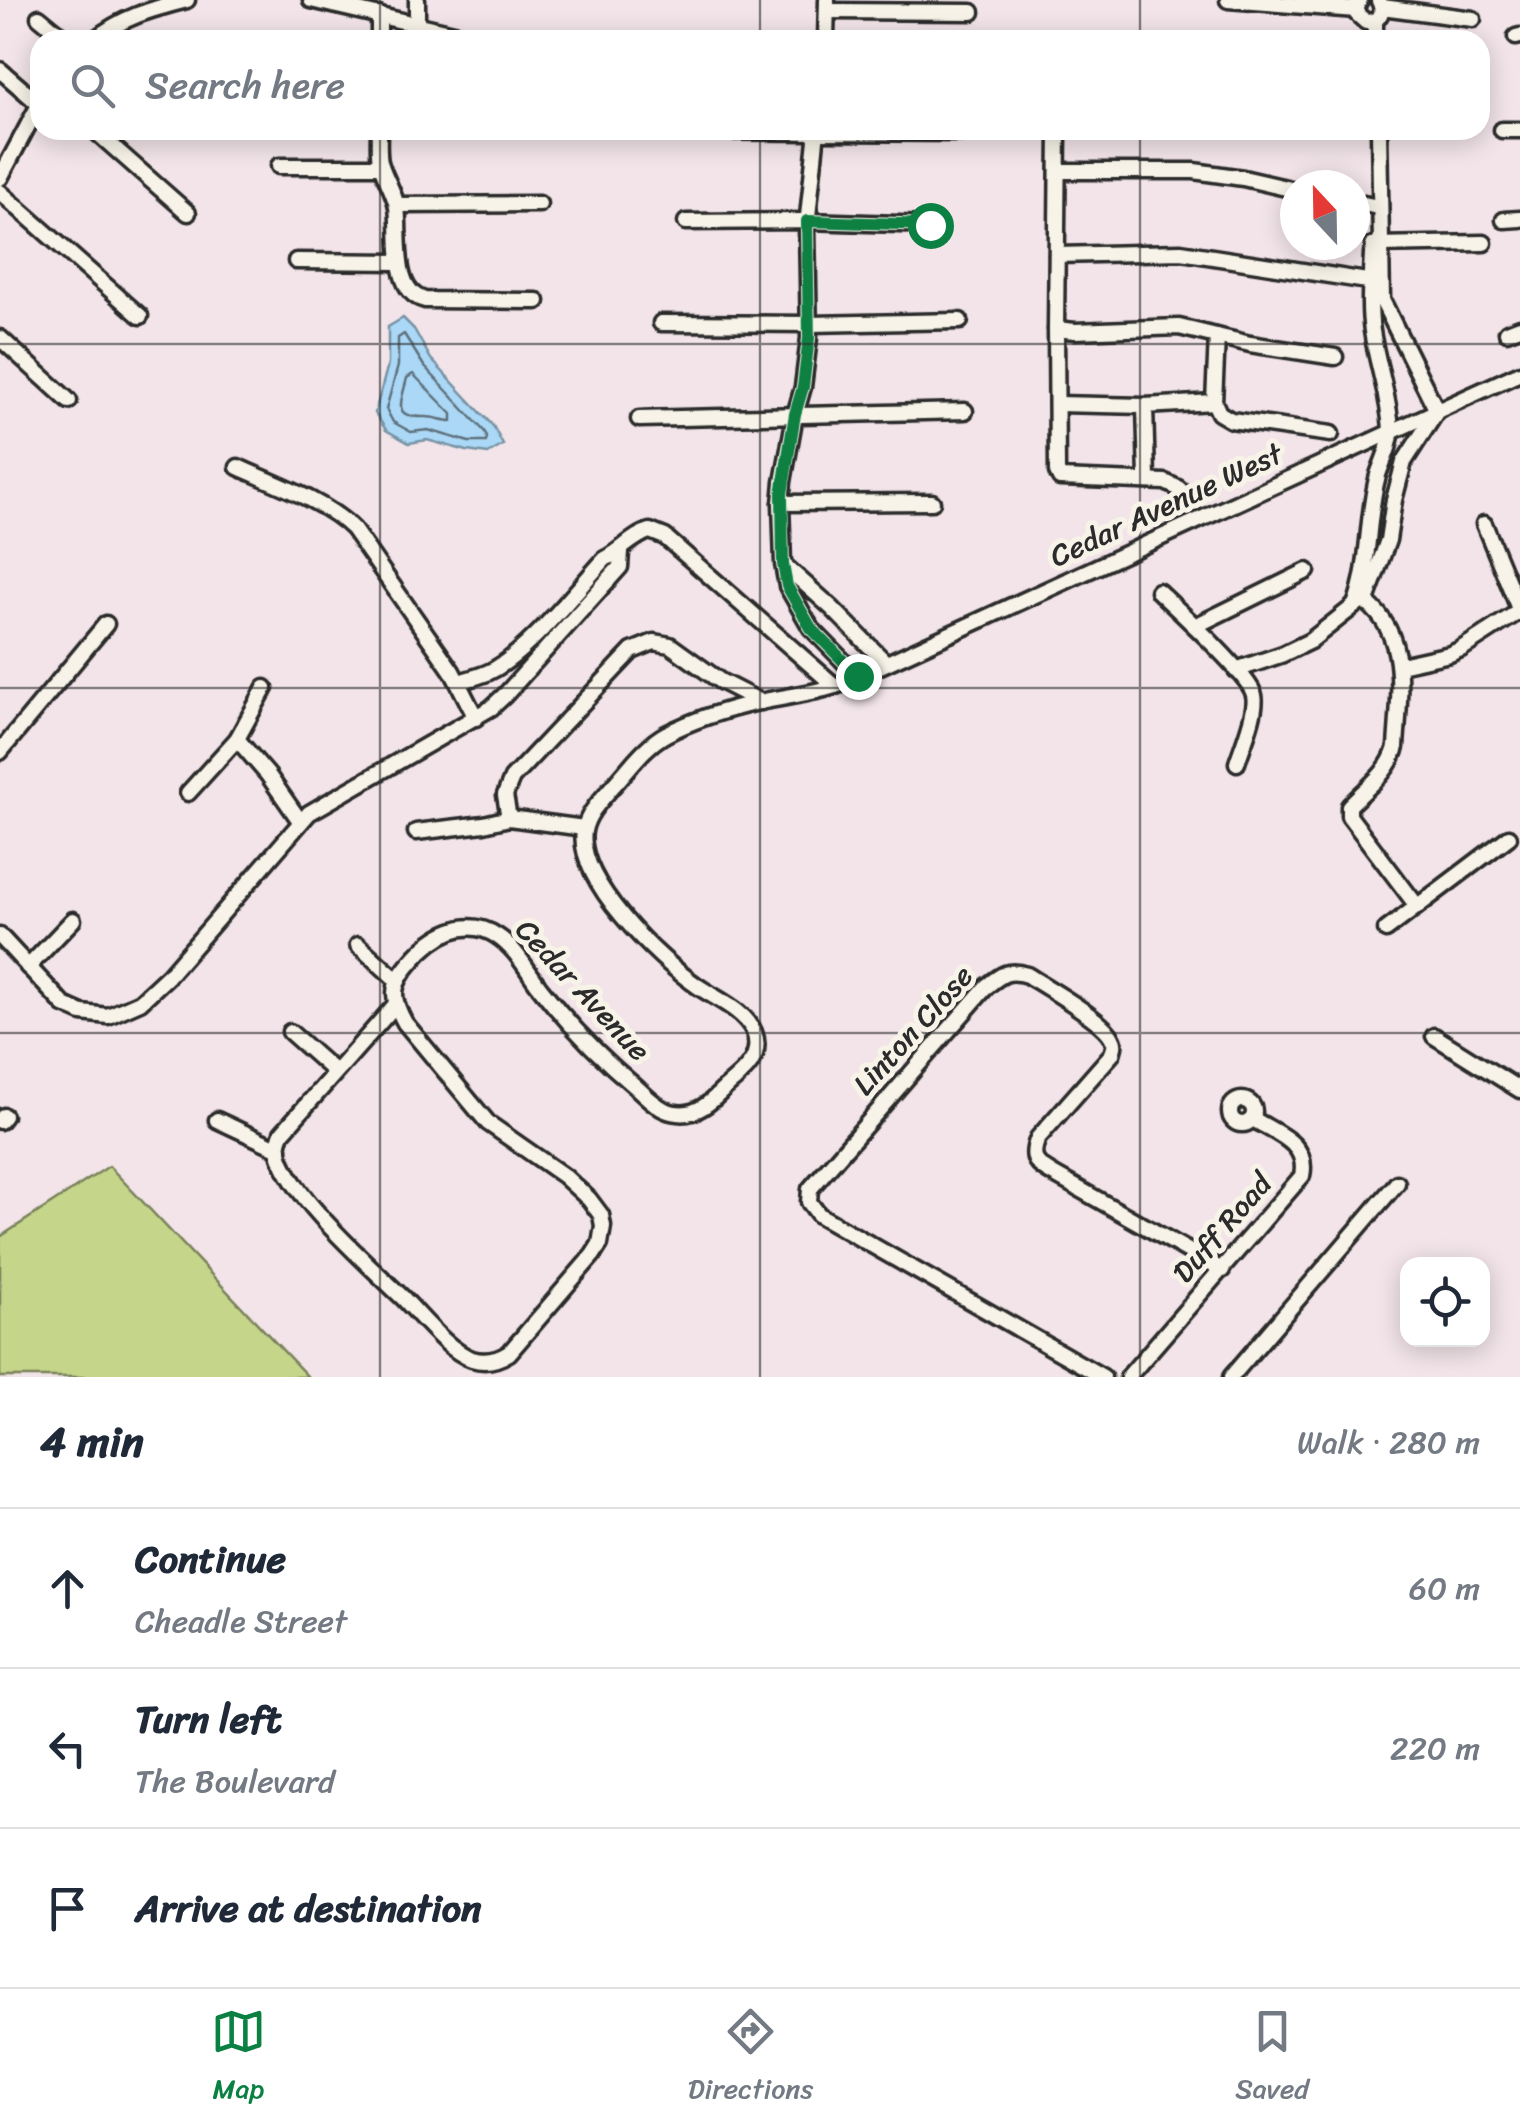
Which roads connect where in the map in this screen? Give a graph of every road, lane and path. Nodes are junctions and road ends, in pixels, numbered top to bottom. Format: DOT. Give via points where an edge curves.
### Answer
graph roads {
  1 [pos="187,0"];
  2 [pos="311,0"];
  3 [pos="416,0"];
  4 [pos="1228,0"];
  5 [pos="135,6"];
  6 [pos="828,6"];
  7 [pos="1369,9"];
  8 [pos="972,12"];
  9 [pos="379,15"];
  10 [pos="39,17"];
  11 [pos="1473,19"];
  12 [pos="417,25"];
  13 [pos="55,30"];
  14 [pos="108,30"];
  15 [pos="379,30"];
  16 [pos="439,30"];
  17 [pos="0,70"];
  18 [pos="30,96"];
  19 [pos="30,122"];
  20 [pos="1502,130"];
  21 [pos="1520,130"];
  22 [pos="105,140"];
  23 [pos="380,140"];
  24 [pos="817,140"];
  25 [pos="1058,140"];
  26 [pos="1370,140"];
  27 [pos="1379,140"];
  28 [pos="279,166"];
  29 [pos="381,166"];
  30 [pos="1058,171"];
  31 [pos="0,178"];
  32 [pos="1280,187"];
  33 [pos="0,192"];
  34 [pos="539,204"];
  35 [pos="397,205"];
  36 [pos="1370,205"];
  37 [pos="1373,206"];
  38 [pos="188,213"];
  39 [pos="1504,220"];
  40 [pos="1520,220"];
  41 [pos="807,221"];
  42 [pos="686,222"];
  43 [pos="930,225"];
  44 [pos="1484,244"];
  45 [pos="1377,245"];
  46 [pos="1057,255"];
  47 [pos="296,261"];
  48 [pos="400,262"];
  49 [pos="1375,283"];
  50 [pos="537,301"];
  51 [pos="140,316"];
  52 [pos="960,321"];
  53 [pos="661,323"];
  54 [pos="810,324"];
  55 [pos="1056,329"];
  56 [pos="1216,336"];
  57 [pos="0,338"];
  58 [pos="1335,358"];
  59 [pos="1520,373"];
  60 [pos="69,401"];
  61 [pos="1214,402"];
  62 [pos="1056,404"];
  63 [pos="1145,406"];
  64 [pos="965,411"];
  65 [pos="1437,411"];
  66 [pos="795,414"];
  67 [pos="639,419"];
  68 [pos="1392,433"];
  69 [pos="1331,434"];
  70 [pos="238,467"];
  71 [pos="1379,471"];
  72 [pos="1401,475"];
  73 [pos="1147,479"];
  74 [pos="1189,498"];
  75 [pos="932,502"];
  76 [pos="781,503"];
  77 [pos="1484,524"];
  78 [pos="1367,546"];
  79 [pos="621,552"];
  80 [pos="1384,552"];
  81 [pos="783,564"];
  82 [pos="1307,571"];
  83 [pos="1158,591"];
  84 [pos="1359,601"];
  85 [pos="1520,611"];
  86 [pos="106,624"];
  87 [pos="1195,626"];
  88 [pos="886,663"];
  89 [pos="501,665"];
  90 [pos="1400,665"];
  91 [pos="1236,670"];
  92 [pos="858,676"];
  93 [pos="459,682"];
  94 [pos="516,684"];
  95 [pos="835,686"];
  96 [pos="265,688"];
  97 [pos="761,702"];
  98 [pos="476,718"];
  99 [pos="237,739"];
  100 [pos="0,752"];
  101 [pos="1237,763"];
  102 [pos="188,793"];
  103 [pos="509,818"];
  104 [pos="300,821"];
  105 [pos="584,828"];
  106 [pos="416,832"];
  107 [pos="1509,837"];
  108 [pos="1417,906"];
  109 [pos="73,920"];
  110 [pos="1386,930"];
  111 [pos="0,936"];
  112 [pos="358,945"];
  113 [pos="28,966"];
  114 [pos="398,981"];
  115 [pos="396,1004"];
  116 [pos="290,1032"];
  117 [pos="1434,1036"];
  118 [pos="335,1072"];
  119 [pos="1520,1090"];
  120 [pos="1253,1119"];
  121 [pos="217,1120"];
  122 [pos="279,1149"];
  123 [pos="1397,1183"];
  124 [pos="1222,1270"];
  125 [pos="1102,1377"];
  126 [pos="1128,1377"];
  127 [pos="1231,1377"];
  1 -- 5 [label="street"];
  2 -- 9 [label="street"];
  3 -- 12 [label="street"];
  4 -- 7 [label="street"];
  5 -- 14 [label="street"];
  6 -- 8 [label="street"];
  7 -- 11 [label="street"];
  9 -- 12 [label="street"];
  9 -- 15 [label="street"];
  10 -- 13 [label="street"];
  12 -- 16 [label="street"];
  17 -- 18 [label="street"];
  19 -- 31 [label="street"];
  20 -- 21 [label="street"];
  22 -- 38 [label="street"];
  23 -- 29 [label="street"];
  24 -- 41 [label="street"];
  25 -- 30 [label="street"];
  26 -- 37 [label="street"];
  27 -- 45 [label="street"];
  28 -- 29 [label="street"];
  29 -- 35 [label="street"];
  30 -- 32 [label="street" via="1194,171"];
  30 -- 46 [label="street"];
  33 -- 51 [label="street"];
  34 -- 35 [label="street"];
  35 -- 48 [label="street"];
  36 -- 37 [label="street"];
  37 -- 45 [label="street"];
  39 -- 40 [label="street"];
  41 -- 42 [label="street"];
  41 -- 43 [label="street"];
  41 -- 54 [label="street"];
  44 -- 45 [label="street"];
  45 -- 49 [label="street"];
  46 -- 49 [label="street" via="1181,252"];
  46 -- 55 [label="street"];
  47 -- 48 [label="street"];
  48 -- 50 [label="street" via="415,297"];
  49 -- 65 [label="street"];
  49 -- 68 [label="street" via="1372,333"];
  52 -- 54 [label="street"];
  53 -- 54 [label="street"];
  54 -- 66 [label="street"];
  55 -- 56 [label="street" via="1174,327"];
  55 -- 62 [label="street"];
  56 -- 58 [label="street"];
  56 -- 61 [label="street"];
  57 -- 60 [label="street"];
  59 -- 65 [label="street, Cedar Avenue West"];
  61 -- 63 [label="street"];
  61 -- 69 [label="street" via="1231,420"];
  62 -- 63 [label="street"];
  62 -- 73 [label="street" via="1060,478"];
  63 -- 73 [label="street"];
  64 -- 66 [label="street"];
  65 -- 68 [label="street, Cedar Avenue West"];
  65 -- 72 [label="street"];
  66 -- 67 [label="street"];
  66 -- 76 [label="street"];
  68 -- 71 [label="street"];
  68 -- 88 [label="street, Cedar Avenue West"];
  70 -- 93 [label="street" via="349,524"];
  71 -- 72 [label="street"];
  71 -- 78 [label="street"];
  72 -- 80 [label="street"];
  73 -- 74 [label="street" via="1172,484"];
  75 -- 76 [label="street"];
  76 -- 81 [label="street"];
  77 -- 85 [label="street"];
  78 -- 80 [label="street"];
  78 -- 84 [label="street"];
  79 -- 89 [label="street" via="604,559"];
  79 -- 94 [label="street" via="620,567"];
  79 -- 95 [label="street" via="644,532 664,537"];
  80 -- 84 [label="street"];
  81 -- 88 [label="street"];
  81 -- 92 [label="street" via="787,586 811,628"];
  82 -- 87 [label="street"];
  83 -- 87 [label="street"];
  84 -- 90 [label="street" via="1374,609 1391,635"];
  84 -- 91 [label="street" via="1298,647"];
  85 -- 90 [label="street" via="1450,654"];
  86 -- 100 [label="street"];
  87 -- 91 [label="street"];
  88 -- 92 [label="street, Cedar Avenue West"];
  89 -- 93 [label="street"];
  89 -- 94 [label="street"];
  90 -- 108 [label="street" via="1393,758 1348,810"];
  91 -- 101 [label="street" via="1255,696"];
  92 -- 95 [label="street, Cedar Avenue West"];
  93 -- 98 [label="street"];
  94 -- 98 [label="street"];
  95 -- 97 [label="street, Cedar Avenue West"];
  96 -- 99 [label="street"];
  97 -- 103 [label="street" via="670,644 640,646 512,778 505,794"];
  97 -- 105 [label="street" via="655,740"];
  98 -- 104 [label="street"];
  99 -- 102 [label="street"];
  99 -- 104 [label="street"];
  103 -- 105 [label="street"];
  103 -- 106 [label="street"];
  104 -- 113 [label="street" via="168,976 132,1007 108,1016 72,1010"];
  105 -- 114 [label="street, Cedar Avenue" via="587,863 605,894 650,945 752,1028 751,1062 706,1106 684,1114 656,1104 607,1063 495,934 463,928 438,937"];
  107 -- 108 [label="street"];
  108 -- 110 [label="street"];
  109 -- 113 [label="street"];
  111 -- 113 [label="street"];
  112 -- 114 [label="street"];
  114 -- 115 [label="street"];
  115 -- 118 [label="street"];
  115 -- 122 [label="street" via="404,1023 498,1132 590,1198 604,1226 593,1256 508,1352 496,1360 472,1358 446,1341 328,1225 291,1177"];
  116 -- 118 [label="street"];
  117 -- 119 [label="street"];
  118 -- 122 [label="street" via="282,1133"];
  120 -- 124 [label="street, Duff Road" via="1298,1149 1303,1170"];
  121 -- 122 [label="street"];
  123 -- 127 [label="street"];
  124 -- 125 [label="street, Linton Close" via="1035,1160 1038,1138 1112,1054 1113,1039 1027,975 1015,971 996,979 808,1197 820,1214"];
  124 -- 126 [label="street, Duff Road"];
}
